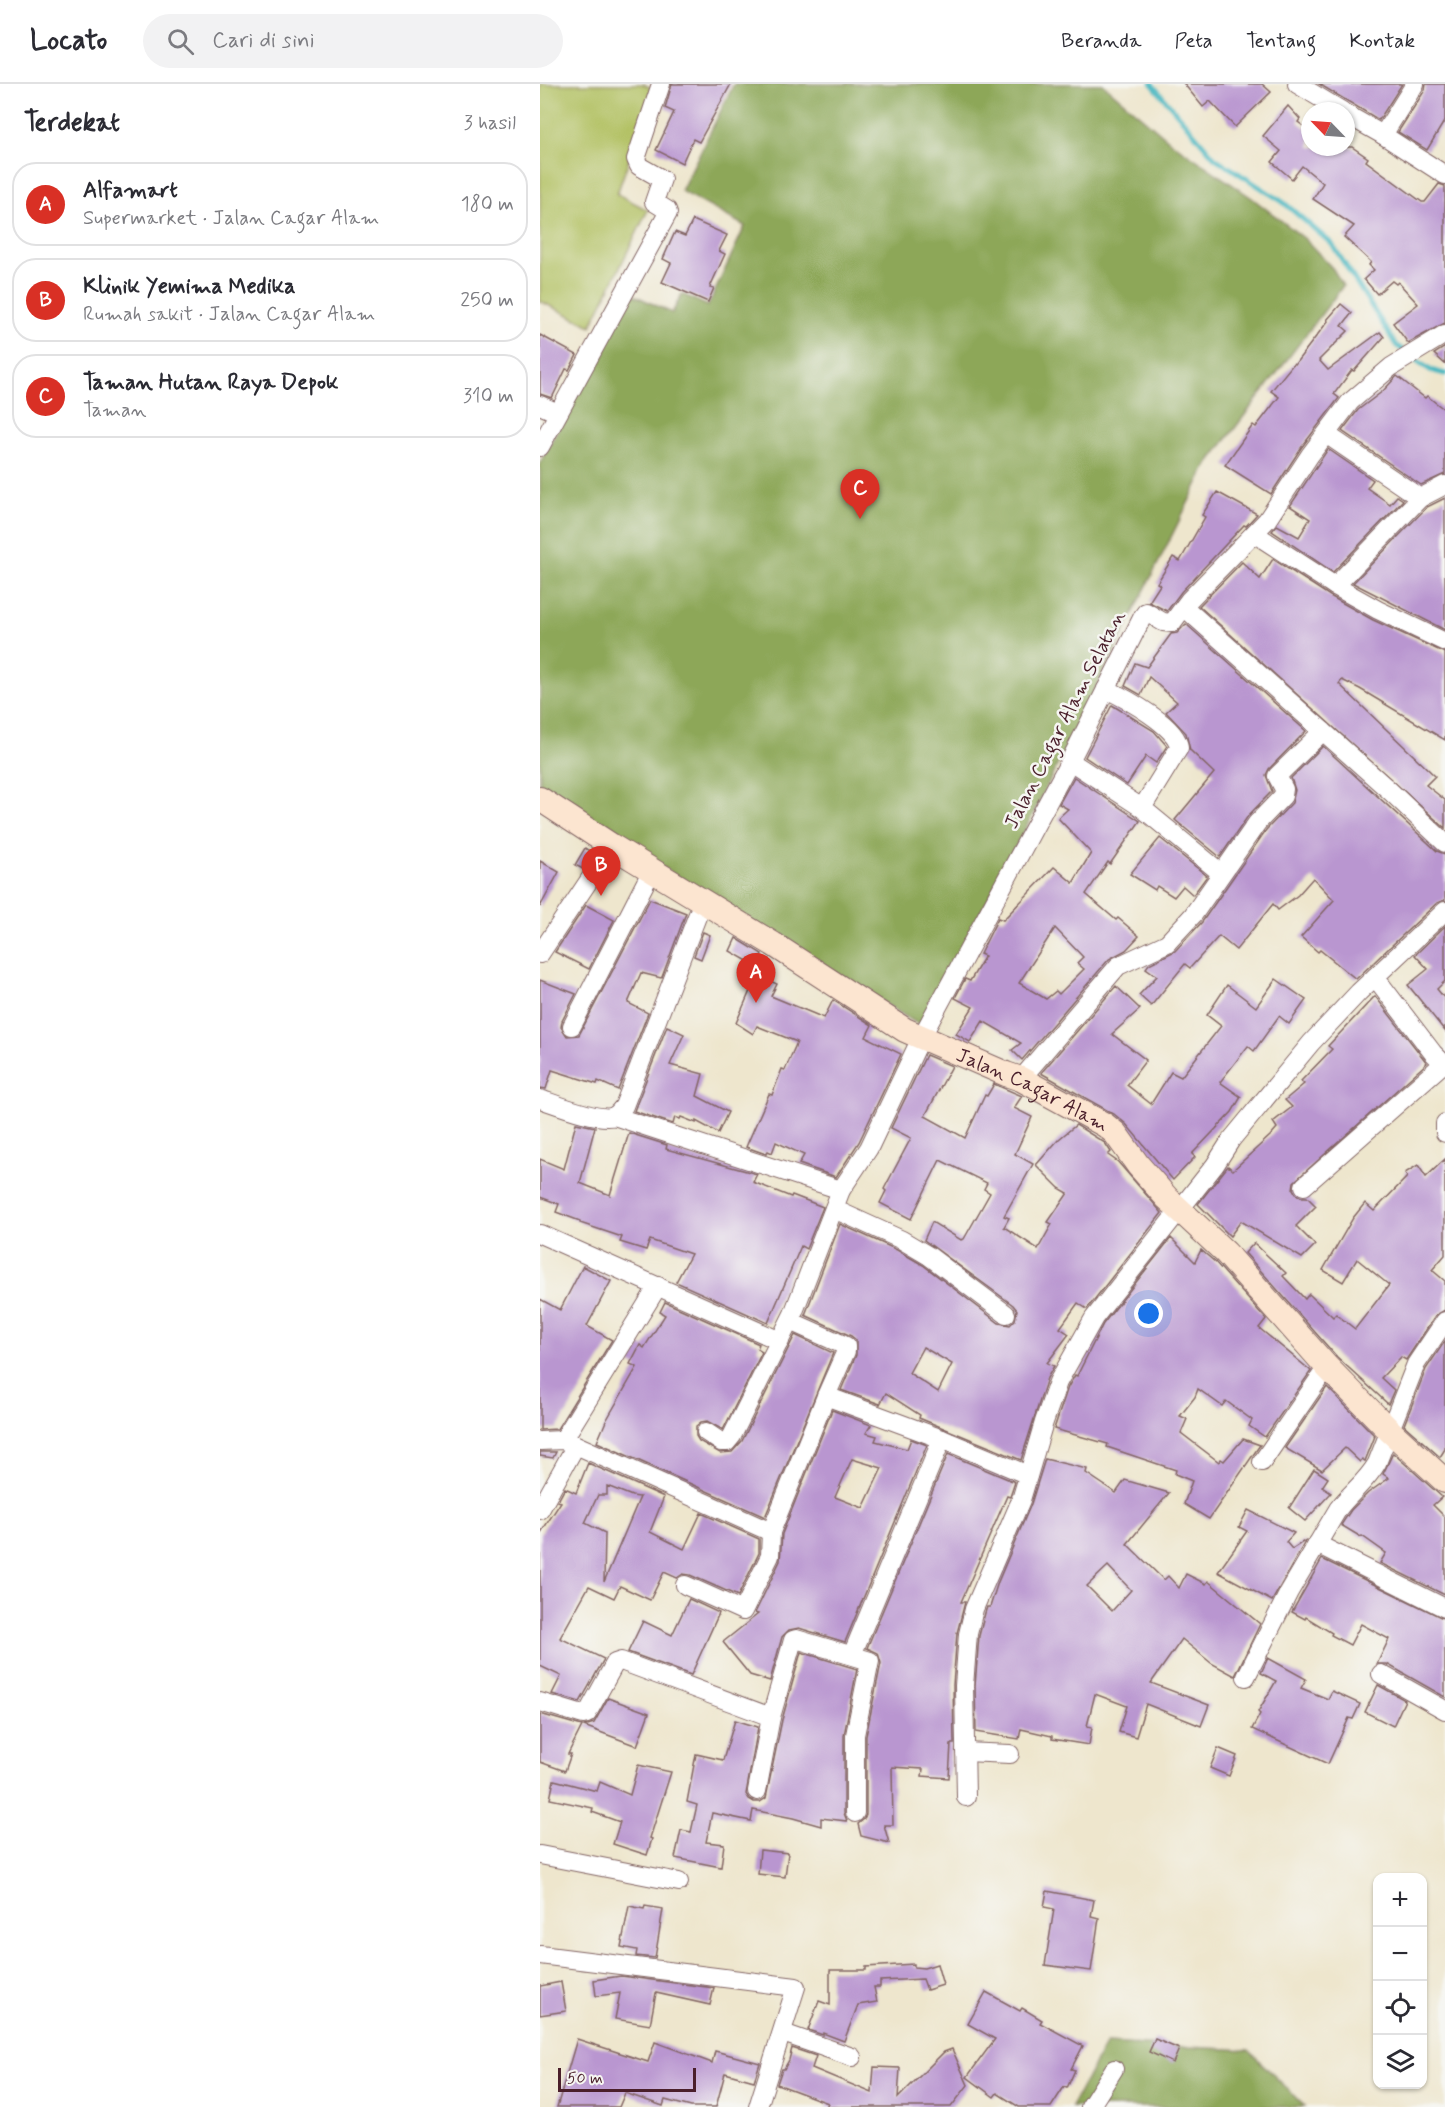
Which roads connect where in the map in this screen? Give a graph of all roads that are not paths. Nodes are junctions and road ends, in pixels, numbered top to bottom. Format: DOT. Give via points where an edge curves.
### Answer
graph roads {
  1 [pos="661,84"];
  2 [pos="1415,84"];
  3 [pos="1300,85"];
  4 [pos="1327,102"];
  5 [pos="1355,119"];
  6 [pos="1383,135"];
  7 [pos="1443,170"];
  8 [pos="1445,334"];
  9 [pos="540,405"];
  10 [pos="558,413"];
  11 [pos="1326,434"];
  12 [pos="540,447"];
  13 [pos="1445,485"];
  14 [pos="1420,498"];
  15 [pos="1255,534"];
  16 [pos="1335,586"];
  17 [pos="1184,607"];
  18 [pos="1445,642"];
  19 [pos="1106,690"];
  20 [pos="1323,731"];
  21 [pos="1070,761"];
  22 [pos="540,799"];
  23 [pos="1142,808"];
  24 [pos="1445,843"];
  25 [pos="612,846"];
  26 [pos="652,870"];
  27 [pos="1221,873"];
  28 [pos="703,901"];
  29 [pos="1445,911"];
  30 [pos="540,954"];
  31 [pos="1375,977"];
  32 [pos="572,1026"];
  33 [pos="921,1038"];
  34 [pos="1444,1064"];
  35 [pos="1021,1079"];
  36 [pos="540,1099"];
  37 [pos="615,1116"];
  38 [pos="1445,1123"];
  39 [pos="1445,1133"];
  40 [pos="1304,1186"];
  41 [pos="841,1190"];
  42 [pos="834,1209"];
  43 [pos="1178,1210"];
  44 [pos="540,1234"];
  45 [pos="658,1286"];
  46 [pos="1006,1314"];
  47 [pos="790,1321"];
  48 [pos="1445,1321"];
  49 [pos="780,1341"];
  50 [pos="1327,1367"];
  51 [pos="826,1396"];
  52 [pos="1390,1431"];
  53 [pos="706,1432"];
  54 [pos="942,1439"];
  55 [pos="540,1441"];
  56 [pos="569,1443"];
  57 [pos="1262,1462"];
  58 [pos="1028,1475"];
  59 [pos="1445,1481"];
  60 [pos="540,1510"];
  61 [pos="771,1532"];
  62 [pos="1317,1544"];
  63 [pos="685,1585"];
  64 [pos="1445,1608"];
  65 [pos="852,1655"];
  66 [pos="1381,1674"];
  67 [pos="1246,1677"];
  68 [pos="540,1702"];
  69 [pos="1445,1710"];
  70 [pos="771,1718"];
  71 [pos="965,1752"];
  72 [pos="1010,1754"];
  73 [pos="757,1791"];
  74 [pos="966,1797"];
  75 [pos="855,1813"];
  76 [pos="540,1855"];
  77 [pos="679,1882"];
  78 [pos="540,1955"];
  79 [pos="783,2033"];
  80 [pos="852,2057"];
  81 [pos="1114,2069"];
  82 [pos="758,2107"];
  83 [pos="1090,2107"];
  1 -- 10 [label="street" via="636,159 662,179 654,202 668,213"];
  2 -- 6 [label="street"];
  3 -- 4 [label="street"];
  5 -- 6 [label="street"];
  6 -- 7 [label="street"];
  8 -- 11 [label="street, Jalan Cagar Alam Selatan" via="1391,367 1350,402"];
  9 -- 10 [label="street"];
  10 -- 12 [label="street"];
  11 -- 14 [label="street"];
  11 -- 15 [label="street, Jalan Cagar Alam Selatan"];
  13 -- 14 [label="street"];
  14 -- 16 [label="street"];
  15 -- 16 [label="street"];
  15 -- 17 [label="street, Jalan Cagar Alam Selatan"];
  16 -- 18 [label="street"];
  17 -- 19 [label="street, Jalan Cagar Alam Selatan" via="1172,623 1146,612"];
  17 -- 20 [label="street"];
  19 -- 21 [label="street, Jalan Cagar Alam Selatan"];
  19 -- 23 [label="street" via="1170,729 1179,742"];
  20 -- 24 [label="street"];
  20 -- 27 [label="street" via="1278,776 1283,796 1257,823"];
  21 -- 23 [label="street"];
  21 -- 33 [label="street, Jalan Cagar Alam Selatan"];
  22 -- 25 [label="street, Jalan Cagar Alam"];
  23 -- 27 [label="street"];
  25 -- 26 [label="street, Jalan Cagar Alam"];
  25 -- 30 [label="street"];
  26 -- 28 [label="street, Jalan Cagar Alam"];
  26 -- 32 [label="street"];
  27 -- 35 [label="street" via="1193,915 1167,943 1118,966"];
  28 -- 33 [label="street, Jalan Cagar Alam"];
  28 -- 37 [label="street" via="624,1106"];
  29 -- 31 [label="street"];
  31 -- 34 [label="street"];
  31 -- 43 [label="street" via="1311,1043"];
  33 -- 35 [label="street, Jalan Cagar Alam"];
  33 -- 41 [label="street, Jalan Cagar Alam Selatan" via="869,1148"];
  34 -- 40 [label="street"];
  35 -- 43 [label="street, Jalan Cagar Alam" via="1106,1125"];
  36 -- 37 [label="street" via="601,1117"];
  37 -- 41 [label="street"];
  38 -- 39 [label="street"];
  41 -- 42 [label="street, Jalan Cagar Alam Selatan"];
  42 -- 46 [label="street" via="911,1245"];
  42 -- 47 [label="street, Jalan Cagar Alam Selatan"];
  43 -- 50 [label="street, Jalan Cagar Alam" via="1226,1253"];
  43 -- 58 [label="street" via="1094,1318 1074,1352 1058,1382"];
  44 -- 45 [label="street"];
  45 -- 49 [label="street"];
  45 -- 56 [label="street"];
  47 -- 49 [label="street, Jalan Cagar Alam Selatan"];
  47 -- 51 [label="street" via="846,1346"];
  48 -- 52 [label="street" via="1416,1364"];
  49 -- 53 [label="street, Jalan Cagar Alam Selatan" via="732,1436 721,1442"];
  50 -- 52 [label="street, Jalan Cagar Alam"];
  50 -- 57 [label="street"];
  51 -- 54 [label="street"];
  51 -- 61 [label="street"];
  52 -- 59 [label="street, Jalan Cagar Alam"];
  52 -- 62 [label="street" via="1369,1477 1343,1503"];
  54 -- 58 [label="street"];
  54 -- 65 [label="street"];
  55 -- 56 [label="street"];
  56 -- 60 [label="street"];
  56 -- 61 [label="street"];
  58 -- 71 [label="street" via="1002,1548 974,1609 968,1634"];
  61 -- 63 [label="street" via="770,1556 743,1611"];
  62 -- 64 [label="street"];
  62 -- 67 [label="street"];
  65 -- 70 [label="street" via="794,1639"];
  65 -- 75 [label="street" via="870,1661 855,1736"];
  66 -- 69 [label="street"];
  68 -- 70 [label="street" via="587,1714 615,1663 621,1661"];
  70 -- 73 [label="street"];
  71 -- 72 [label="street"];
  71 -- 74 [label="street"];
  76 -- 77 [label="street"];
  78 -- 79 [label="street" via="796,1987"];
  79 -- 80 [label="street"];
  79 -- 82 [label="street"];
  81 -- 83 [label="street"];
}
